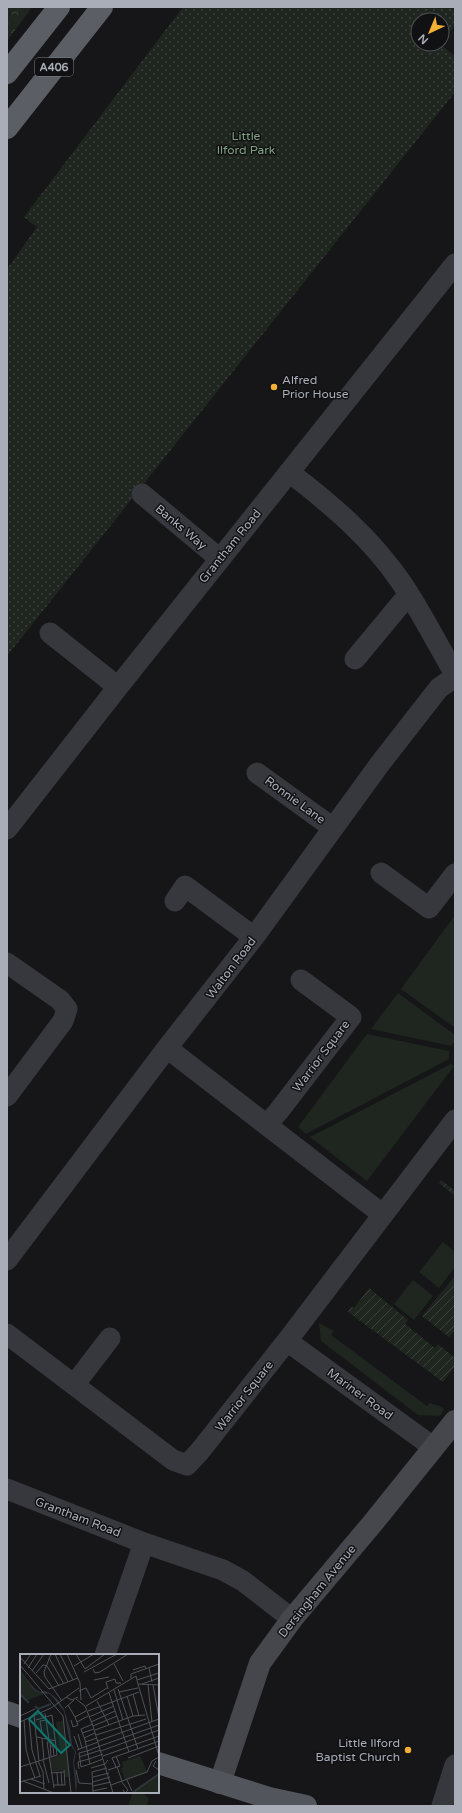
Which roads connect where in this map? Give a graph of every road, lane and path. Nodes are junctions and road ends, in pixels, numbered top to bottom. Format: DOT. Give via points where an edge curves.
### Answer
graph roads {
  1 [pos="59,7"];
  2 [pos="102,7"];
  3 [pos="7,73"];
  4 [pos="7,128"];
  5 [pos="455,264"];
  6 [pos="289,472"];
  7 [pos="142,494"];
  8 [pos="220,559"];
  9 [pos="409,594"];
  10 [pos="50,633"];
  11 [pos="355,659"];
  12 [pos="455,676"];
  13 [pos="118,686"];
  14 [pos="258,773"];
  15 [pos="13,807"];
  16 [pos="333,828"];
  17 [pos="7,829"];
  18 [pos="381,873"];
  19 [pos="455,874"];
  20 [pos="175,901"];
  21 [pos="254,937"];
  22 [pos="7,963"];
  23 [pos="301,980"];
  24 [pos="167,1048"];
  25 [pos="7,1096"];
  26 [pos="455,1120"];
  27 [pos="267,1124"];
  28 [pos="382,1214"];
  29 [pos="7,1260"];
  30 [pos="7,1334"];
  31 [pos="110,1338"];
  32 [pos="287,1341"];
  33 [pos="74,1385"];
  34 [pos="455,1422"];
  35 [pos="433,1447"];
  36 [pos="8,1494"];
  37 [pos="144,1542"];
  38 [pos="292,1619"];
  39 [pos="105,1654"];
  40 [pos="7,1712"];
  41 [pos="20,1717"];
  42 [pos="159,1763"];
  43 [pos="455,1765"];
  44 [pos="220,1783"];
  45 [pos="306,1806"];
  46 [pos="442,1806"];
  1 -- 3 [label="highway, A406"];
  2 -- 4 [label="highway, A406"];
  5 -- 6 [label="street, Grantham Road"];
  6 -- 8 [label="street, Grantham Road"];
  6 -- 9 [label="street" via="334,507 361,533"];
  7 -- 8 [label="street, Banks Way"];
  8 -- 13 [label="street, Grantham Road"];
  9 -- 11 [label="street"];
  9 -- 12 [label="street"];
  10 -- 13 [label="street"];
  12 -- 16 [label="street, Walton Road" via="440,688"];
  13 -- 15 [label="street, Grantham Road"];
  14 -- 16 [label="street, Ronnie Lane"];
  15 -- 17 [label="street, Grantham Road"];
  16 -- 21 [label="street, Walton Road"];
  18 -- 19 [label="street" via="429,908"];
  20 -- 21 [label="street" via="185,886"];
  21 -- 24 [label="street, Walton Road"];
  22 -- 25 [label="street" via="60,1000 67,1009 63,1021"];
  23 -- 27 [label="street, Warrior Square" via="351,1018"];
  24 -- 27 [label="street"];
  24 -- 29 [label="street, Walton Road"];
  26 -- 28 [label="street, Warrior Square"];
  27 -- 28 [label="street"];
  28 -- 32 [label="street, Warrior Square"];
  30 -- 33 [label="street, Warrior Square"];
  31 -- 33 [label="street"];
  32 -- 33 [label="street, Warrior Square" via="187,1465 173,1460"];
  32 -- 35 [label="street, Mariner Road"];
  34 -- 35 [label="main road, Dersingham Avenue"];
  35 -- 38 [label="main road, Dersingham Avenue"];
  36 -- 37 [label="street, Grantham Road"];
  37 -- 38 [label="street, Grantham Road" via="223,1570 243,1581"];
  37 -- 39 [label="street"];
  38 -- 44 [label="main road, Dersingham Avenue" via="260,1663"];
  40 -- 41 [label="main road"];
  42 -- 44 [label="main road"];
  43 -- 46 [label="street"];
  44 -- 45 [label="main road"];
}
